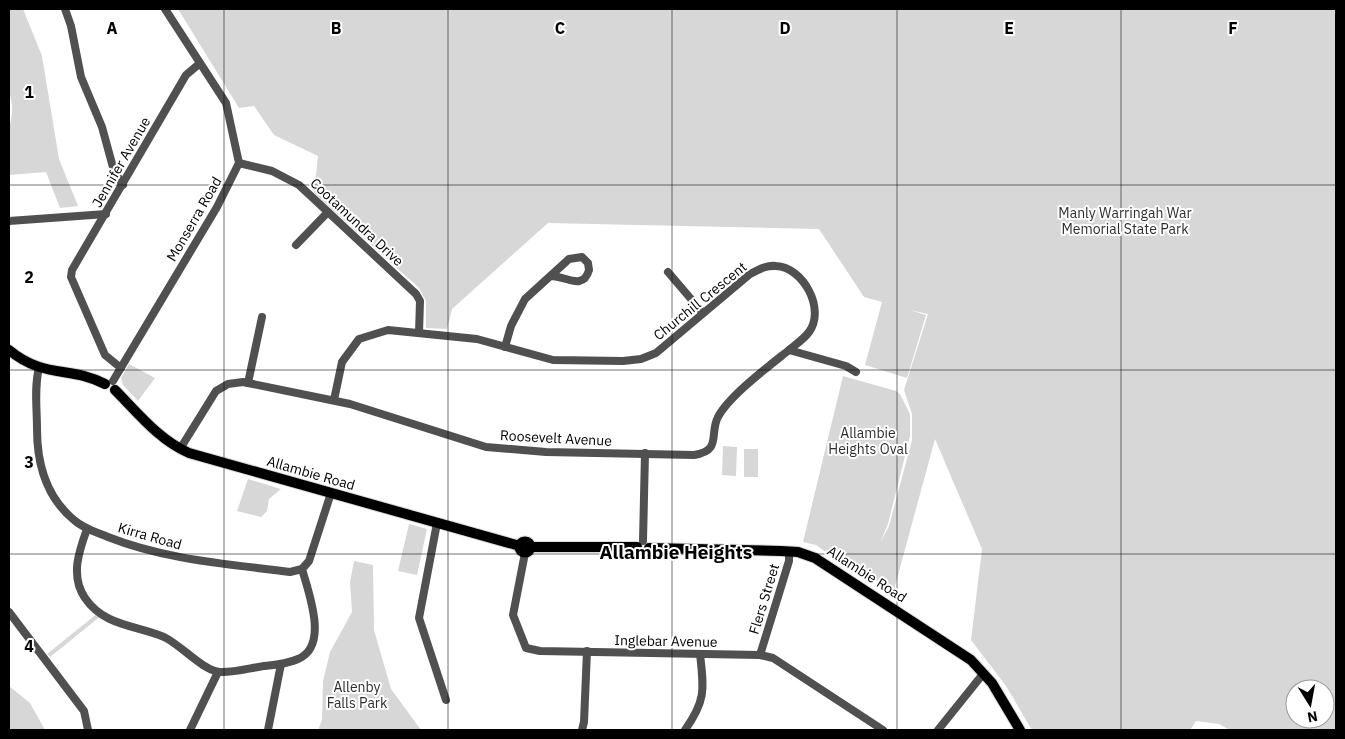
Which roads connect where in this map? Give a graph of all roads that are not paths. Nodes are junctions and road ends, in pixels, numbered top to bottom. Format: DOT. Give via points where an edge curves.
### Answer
graph roads {
  1 [pos="65,9"];
  2 [pos="164,9"];
  3 [pos="199,64"];
  4 [pos="240,163"];
  5 [pos="123,185"];
  6 [pos="328,212"];
  7 [pos="106,214"];
  8 [pos="9,222"];
  9 [pos="296,245"];
  10 [pos="668,272"];
  11 [pos="551,276"];
  12 [pos="703,313"];
  13 [pos="262,318"];
  14 [pos="419,333"];
  15 [pos="505,347"];
  16 [pos="9,350"];
  17 [pos="789,350"];
  18 [pos="39,368"];
  19 [pos="121,368"];
  20 [pos="856,372"];
  21 [pos="248,383"];
  22 [pos="111,385"];
  23 [pos="334,400"];
  24 [pos="180,449"];
  25 [pos="645,453"];
  26 [pos="331,493"];
  27 [pos="437,523"];
  28 [pos="87,529"];
  29 [pos="643,545"];
  30 [pos="525,548"];
  31 [pos="789,551"];
  32 [pos="302,570"];
  33 [pos="9,612"];
  34 [pos="586,651"];
  35 [pos="700,654"];
  36 [pos="760,654"];
  37 [pos="281,664"];
  38 [pos="218,672"];
  39 [pos="983,674"];
  40 [pos="446,700"];
  41 [pos="88,730"];
  42 [pos="190,730"];
  43 [pos="268,730"];
  44 [pos="582,730"];
  45 [pos="685,730"];
  46 [pos="883,730"];
  47 [pos="938,730"];
  48 [pos="1020,730"];
  1 -- 5 [label="street" via="80,78 102,127 114,171"];
  2 -- 3 [label="street"];
  3 -- 4 [label="street" via="226,103"];
  3 -- 5 [label="street, Jennifer Avenue" via="186,75"];
  4 -- 6 [label="street, Cootamundra Drive" via="290,178"];
  4 -- 19 [label="street, Monserra Road"];
  5 -- 7 [label="street, Jennifer Avenue"];
  6 -- 9 [label="street"];
  6 -- 14 [label="street, Cootamundra Drive" via="416,294 420,301"];
  7 -- 8 [label="street"];
  7 -- 19 [label="street, Jennifer Avenue" via="72,270 71,277 105,355"];
  10 -- 12 [label="street"];
  11 -- 11 [label="street" via="569,259 582,257 588,263 589,270 577,283"];
  11 -- 15 [label="street" via="518,308"];
  12 -- 15 [label="street, Churchill Crescent" via="656,353 641,359 553,360"];
  12 -- 17 [label="street, Churchill Crescent" via="750,274 762,268 784,268 796,274 811,293 814,316 809,332"];
  13 -- 21 [label="street"];
  14 -- 15 [label="street, Churchill Crescent" via="477,339"];
  14 -- 23 [label="street, Churchill Crescent" via="388,330 359,339 342,362"];
  16 -- 18 [label="main road, Allambie Road"];
  17 -- 20 [label="street" via="846,366"];
  17 -- 25 [label="street, Roosevelt Avenue" via="724,408 715,424 711,447 704,453"];
  18 -- 22 [label="main road, Allambie Road"];
  18 -- 28 [label="street, Kirra Road" via="36,382 37,451 43,478 66,513"];
  19 -- 22 [label="street, Monserra Road"];
  21 -- 23 [label="street, Roosevelt Avenue"];
  21 -- 24 [label="street, Roosevelt Avenue" via="228,384 216,391 208,399"];
  22 -- 24 [label="main road, Allambie Road" via="160,435"];
  23 -- 25 [label="street, Roosevelt Avenue" via="486,447 546,452"];
  24 -- 26 [label="main road, Allambie Road"];
  25 -- 29 [label="street"];
  26 -- 27 [label="main road, Allambie Road"];
  26 -- 32 [label="street" via="309,561"];
  27 -- 30 [label="main road, Allambie Road"];
  27 -- 40 [label="street" via="419,618"];
  28 -- 32 [label="street, Kirra Road" via="130,546 180,558 290,572"];
  28 -- 38 [label="street" via="76,571 84,597 96,611 114,623 165,638"];
  29 -- 30 [label="main road, Allambie Road"];
  29 -- 31 [label="main road, Allambie Road"];
  30 -- 34 [label="street, Inglebar Avenue" via="513,616 526,648 533,651"];
  31 -- 36 [label="street, Flers Street"];
  31 -- 39 [label="main road, Allambie Road" via="806,554 832,568 959,652"];
  32 -- 37 [label="street" via="313,611 315,641 309,652 299,659"];
  33 -- 41 [label="street" via="84,711"];
  34 -- 35 [label="street, Inglebar Avenue"];
  34 -- 44 [label="street"];
  35 -- 36 [label="street, Inglebar Avenue"];
  35 -- 45 [label="street" via="702,694 698,710"];
  36 -- 46 [label="street, Inglebar Avenue" via="773,658"];
  37 -- 38 [label="street"];
  37 -- 43 [label="street"];
  38 -- 42 [label="street"];
  39 -- 47 [label="street"];
  39 -- 48 [label="main road, Allambie Road"];
}
